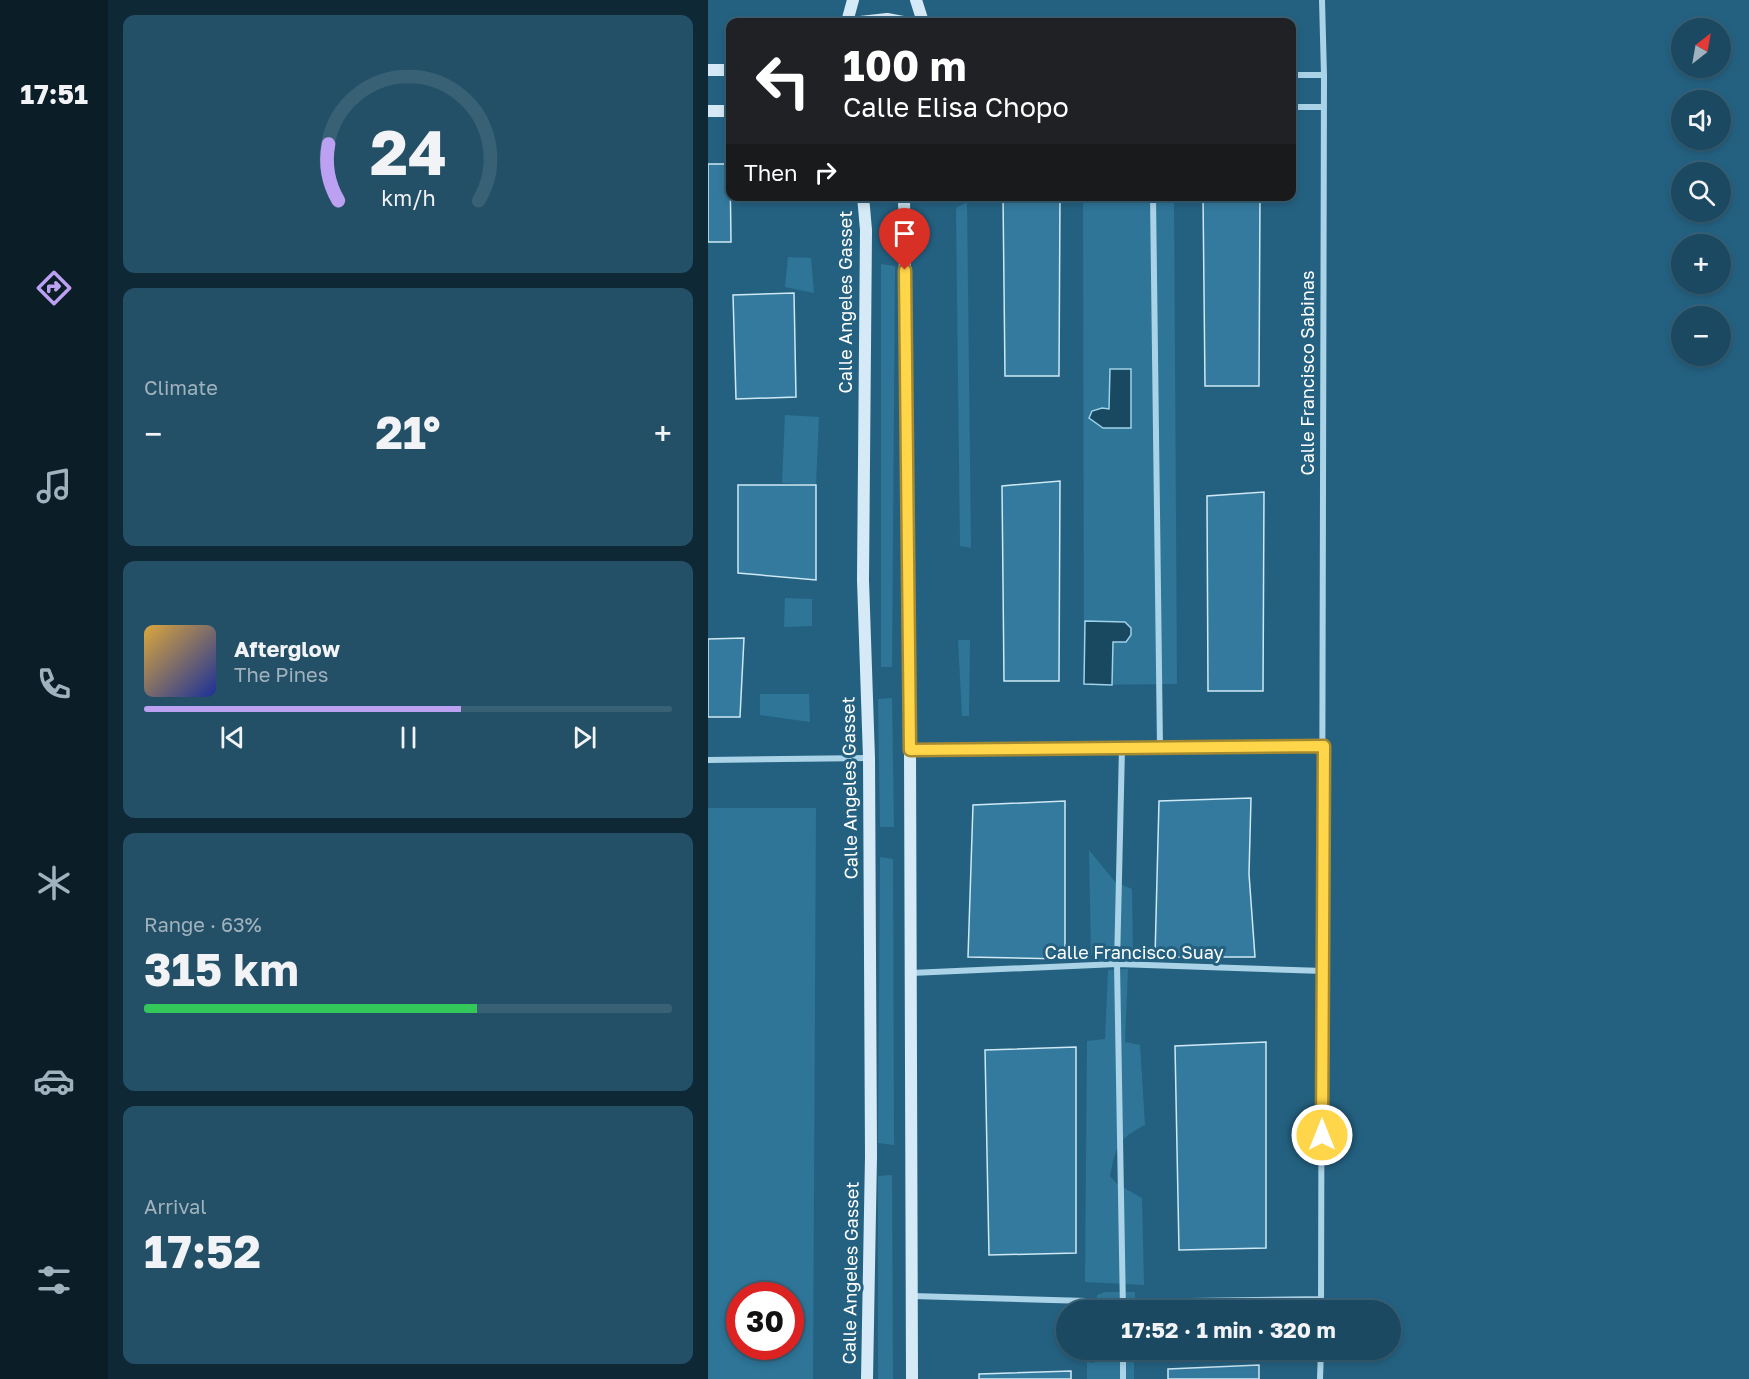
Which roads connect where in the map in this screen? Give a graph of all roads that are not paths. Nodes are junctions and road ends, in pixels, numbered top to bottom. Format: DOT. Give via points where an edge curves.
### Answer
graph roads {
  1 [pos="853,0"];
  2 [pos="916,0"];
  3 [pos="1322,0"];
  4 [pos="848,18"];
  5 [pos="922,18"];
  6 [pos="708,70"];
  7 [pos="726,70"];
  8 [pos="1296,75"];
  9 [pos="1324,75"];
  10 [pos="1324,106"];
  11 [pos="1296,107"];
  12 [pos="708,111"];
  13 [pos="726,111"];
  14 [pos="863,201"];
  15 [pos="904,201"];
  16 [pos="1153,201"];
  17 [pos="1324,746"];
  18 [pos="1122,748"];
  19 [pos="1160,748"];
  20 [pos="910,750"];
  21 [pos="869,758"];
  22 [pos="708,760"];
  23 [pos="1117,964"];
  24 [pos="1323,971"];
  25 [pos="910,973"];
  26 [pos="912,1296"];
  27 [pos="1321,1299"];
  28 [pos="1056,1300"];
  29 [pos="1123,1300"];
  30 [pos="1255,1300"];
  31 [pos="1123,1360"];
  32 [pos="1321,1360"];
  33 [pos="867,1379"];
  34 [pos="912,1379"];
  35 [pos="1123,1379"];
  36 [pos="1320,1379"];
  1 -- 4 [label="street"];
  2 -- 5 [label="street"];
  3 -- 9 [label="street, Calle Francisco Sabinas"];
  6 -- 7 [label="street"];
  8 -- 9 [label="street"];
  9 -- 10 [label="street, Calle Francisco Sabinas"];
  10 -- 11 [label="street"];
  10 -- 17 [label="street, Calle Francisco Sabinas"];
  12 -- 13 [label="street"];
  14 -- 21 [label="street, Calle Angeles Gasset" via="863,580"];
  15 -- 20 [label="street"];
  16 -- 19 [label="street"];
  17 -- 19 [label="street"];
  17 -- 24 [label="street"];
  18 -- 19 [label="street"];
  18 -- 20 [label="street"];
  18 -- 23 [label="street"];
  20 -- 25 [label="street"];
  21 -- 22 [label="street"];
  21 -- 33 [label="street, Calle Angeles Gasset" via="871,1156"];
  23 -- 24 [label="street, Calle Francisco Suay"];
  23 -- 25 [label="street, Calle Francisco Suay"];
  23 -- 29 [label="street"];
  24 -- 27 [label="street"];
  25 -- 26 [label="street"];
  26 -- 28 [label="street"];
  26 -- 34 [label="street"];
  27 -- 30 [label="street"];
  31 -- 35 [label="street"];
  32 -- 36 [label="street"];
}
